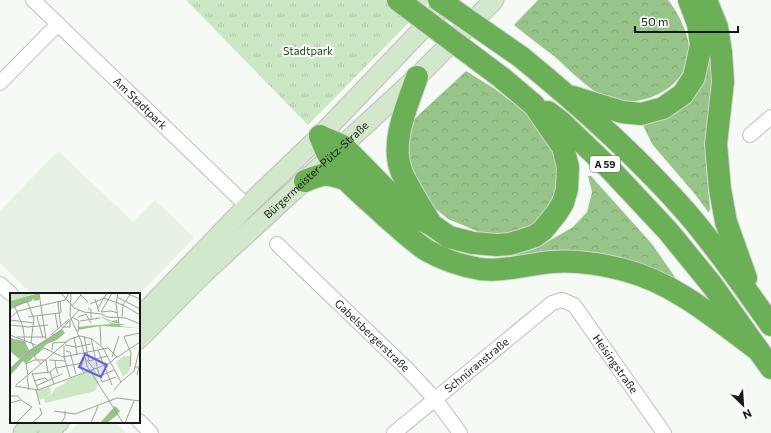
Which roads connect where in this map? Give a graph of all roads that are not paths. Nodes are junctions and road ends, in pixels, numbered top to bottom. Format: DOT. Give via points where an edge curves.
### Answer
graph roads {
  1 [pos="33,0"];
  2 [pos="398,0"];
  3 [pos="439,0"];
  4 [pos="450,0"];
  5 [pos="494,0"];
  6 [pos="689,0"];
  7 [pos="706,0"];
  8 [pos="58,24"];
  9 [pos="417,77"];
  10 [pos="0,83"];
  11 [pos="570,96"];
  12 [pos="534,105"];
  13 [pos="771,117"];
  14 [pos="750,135"];
  15 [pos="320,136"];
  16 [pos="336,152"];
  17 [pos="345,179"];
  18 [pos="305,181"];
  19 [pos="247,206"];
  20 [pos="432,225"];
  21 [pos="277,244"];
  22 [pos="0,284"];
  23 [pos="10,293"];
  24 [pos="562,300"];
  25 [pos="756,304"];
  26 [pos="140,317"];
  27 [pos="771,325"];
  28 [pos="140,338"];
  29 [pos="758,350"];
  30 [pos="771,368"];
  31 [pos="435,399"];
  32 [pos="140,422"];
  33 [pos="33,423"];
  34 [pos="58,423"];
  35 [pos="23,433"];
  36 [pos="48,433"];
  37 [pos="151,433"];
  38 [pos="394,433"];
  39 [pos="460,433"];
  40 [pos="664,433"];
  1 -- 8 [label="street, Am Stadtpark"];
  2 -- 12 [label="highway, A 59, bridge"];
  3 -- 11 [label="highway, A 59, bridge" via="521,57"];
  4 -- 15 [label="main road, Bürgermeister-Pütz-Straße"];
  5 -- 9 [label="main road, Bürgermeister-Pütz-Straße"];
  6 -- 11 [label="highway" via="698,24 701,45 694,77 682,94 662,108 641,114 622,112"];
  7 -- 25 [label="highway" via="717,27 721,52 723,82 716,144 720,189 726,222"];
  8 -- 10 [label="street"];
  8 -- 19 [label="street, Am Stadtpark"];
  9 -- 16 [label="main road, Bürgermeister-Pütz-Straße"];
  9 -- 20 [label="highway" via="399,128 398,158 401,172"];
  11 -- 25 [label="highway, A 59" via="648,171 687,214"];
  12 -- 20 [label="highway" via="563,147 568,167 567,189 563,203 543,230 534,236 510,244 473,244 449,236"];
  12 -- 29 [label="highway, A 59" via="561,122 663,225 712,285"];
  13 -- 14 [label="street"];
  15 -- 16 [label="highway"];
  15 -- 19 [label="main road, Bürgermeister-Pütz-Straße"];
  16 -- 17 [label="highway"];
  16 -- 18 [label="main road, Bürgermeister-Pütz-Straße"];
  16 -- 20 [label="highway" via="367,170 414,216"];
  17 -- 18 [label="highway" via="321,174"];
  17 -- 29 [label="highway" via="428,251 452,262 480,269 552,262 593,263 625,271 654,281 677,293"];
  18 -- 28 [label="main road, Bürgermeister-Pütz-Straße" via="202,275"];
  19 -- 26 [label="main road, Bürgermeister-Pütz-Straße"];
  21 -- 31 [label="street, Gabelsbergerstraße"];
  22 -- 23 [label="street"];
  24 -- 31 [label="street, Schnüranstraße" via="552,303"];
  24 -- 40 [label="street, Heisingstraße" via="574,306"];
  25 -- 27 [label="highway, A 59"];
  29 -- 30 [label="highway, A 59"];
  31 -- 38 [label="street, Schnüranstraße"];
  31 -- 39 [label="street, Gabelsbergerstraße"];
  32 -- 37 [label="street"];
  33 -- 35 [label="main road"];
  34 -- 36 [label="main road"];
}
